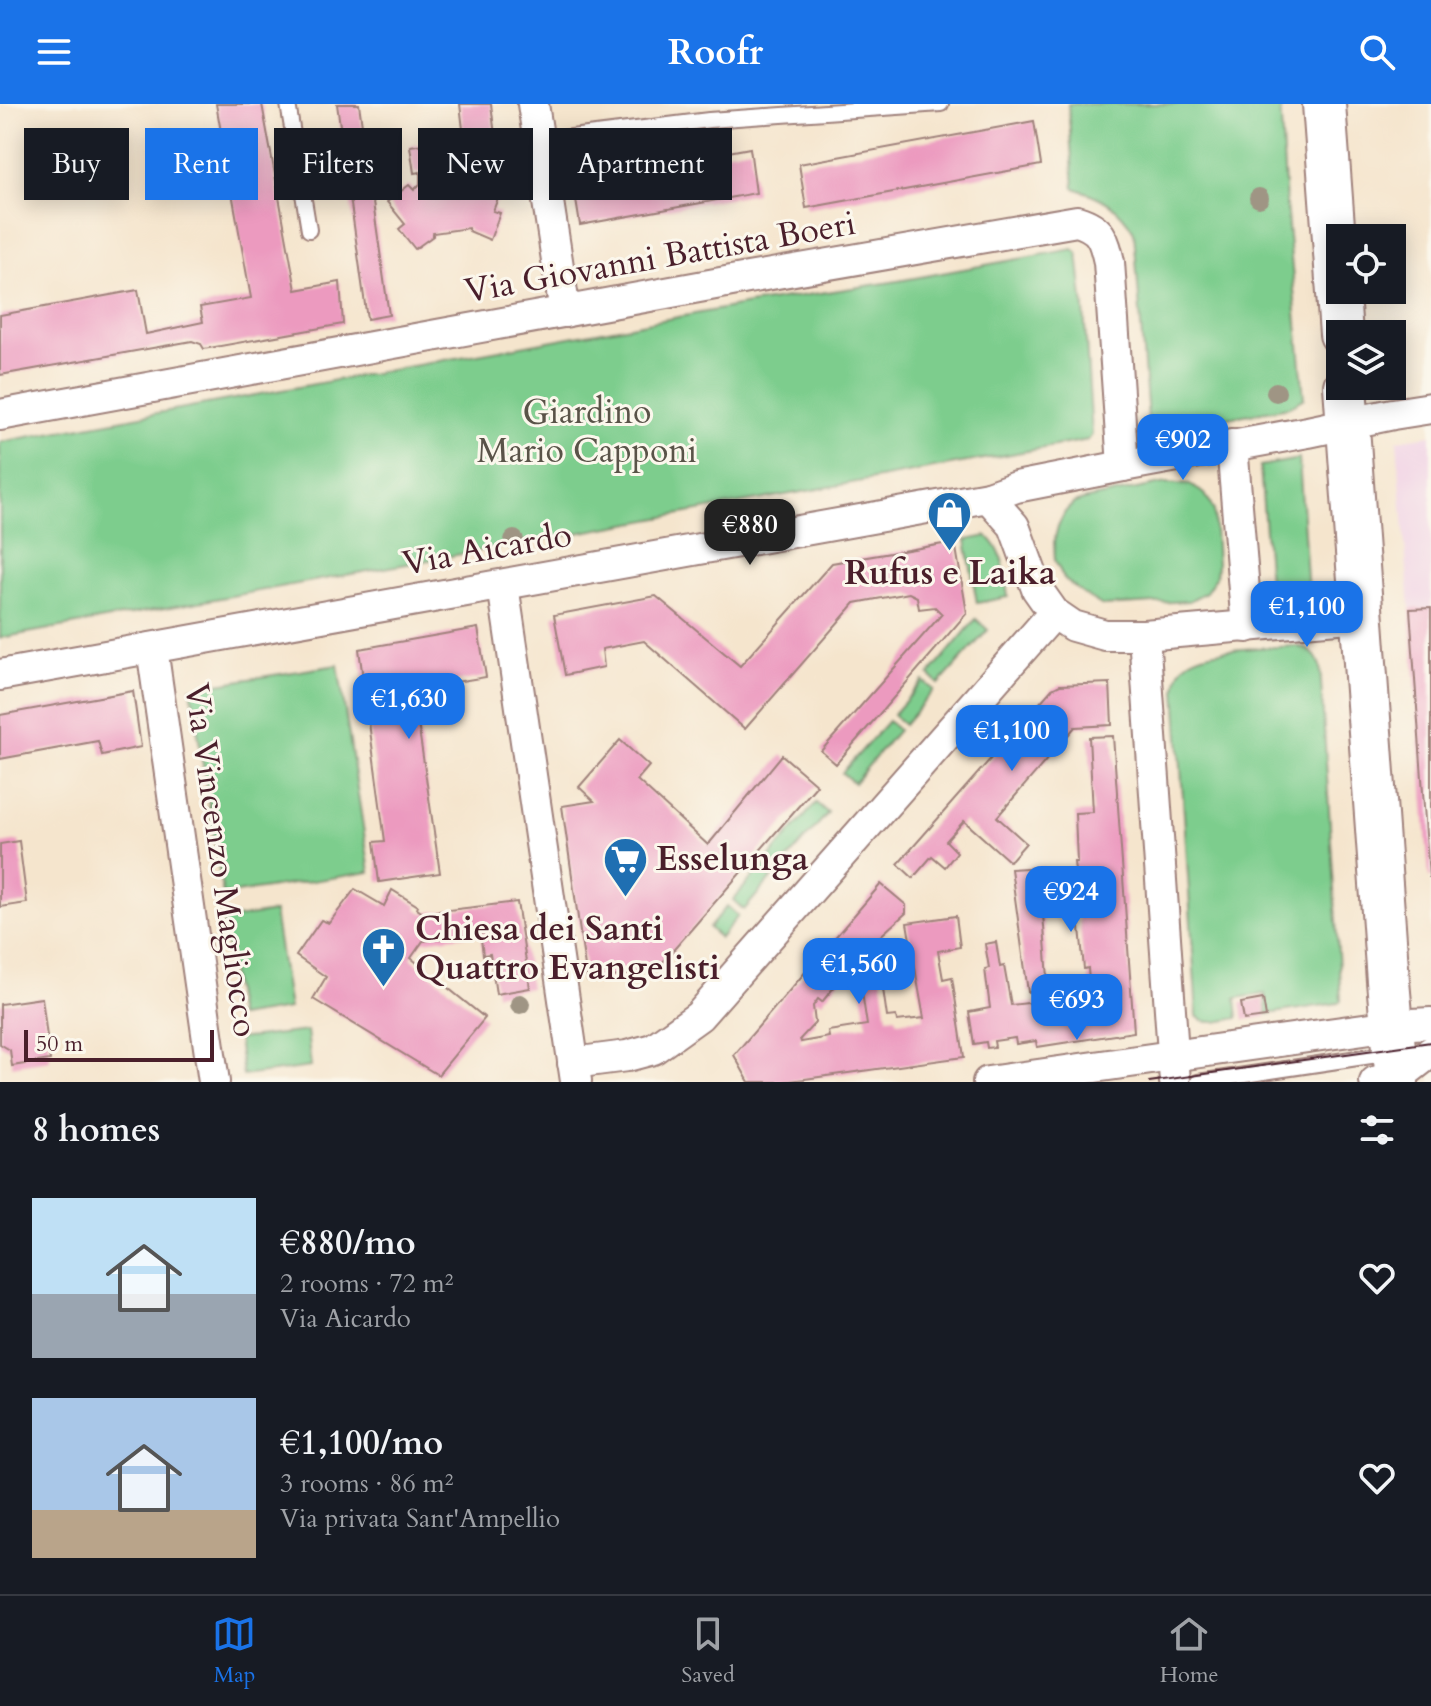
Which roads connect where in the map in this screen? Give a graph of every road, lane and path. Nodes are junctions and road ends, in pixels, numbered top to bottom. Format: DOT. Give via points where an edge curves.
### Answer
graph roads {
  1 [pos="288,104"];
  2 [pos="533,104"];
  3 [pos="941,104"];
  4 [pos="1324,104"];
  5 [pos="539,141"];
  6 [pos="309,230"];
  7 [pos="565,312"];
  8 [pos="1340,320"];
  9 [pos="1346,405"];
  10 [pos="1431,408"];
  11 [pos="0,415"];
  12 [pos="1232,445"];
  13 [pos="1123,466"];
  14 [pos="988,497"];
  15 [pos="503,585"];
  16 [pos="1054,613"];
  17 [pos="1361,616"];
  18 [pos="1247,627"];
  19 [pos="1144,635"];
  20 [pos="152,648"];
  21 [pos="0,675"];
  22 [pos="1406,1055"];
  23 [pos="1174,1069"];
  24 [pos="574,1072"];
  25 [pos="214,1082"];
  26 [pos="988,1082"];
  27 [pos="1198,1082"];
  1 -- 6 [label="lane"];
  2 -- 5 [label="street"];
  3 -- 5 [label="lane" via="709,120"];
  4 -- 8 [label="main road"];
  5 -- 7 [label="street"];
  7 -- 11 [label="street, Via Giovanni Battista Boeri"];
  7 -- 13 [label="street, Via Giovanni Battista Boeri" via="1077,221 1100,233 1109,262"];
  9 -- 10 [label="street, Via Aicardo"];
  9 -- 12 [label="street, Via Aicardo" via="1308,432"];
  9 -- 17 [label="main road"];
  12 -- 13 [label="street, Via Aicardo"];
  12 -- 18 [label="street"];
  13 -- 14 [label="street, Via Aicardo"];
  14 -- 15 [label="street, Via Aicardo"];
  14 -- 16 [label="street" via="1014,526 1037,589"];
  15 -- 20 [label="street, Via Aicardo"];
  15 -- 24 [label="street"];
  16 -- 19 [label="street" via="1073,626 1105,635"];
  16 -- 24 [label="street" via="699,1016 653,1049"];
  17 -- 18 [label="street"];
  17 -- 22 [label="main road"];
  18 -- 19 [label="street"];
  19 -- 23 [label="street"];
  20 -- 21 [label="street, Via Aicardo"];
  20 -- 25 [label="street, Via Vincenzo Magliocco"];
  22 -- 23 [label="street"];
  22 -- 27 [label="lane"];
  23 -- 26 [label="street"];
}
